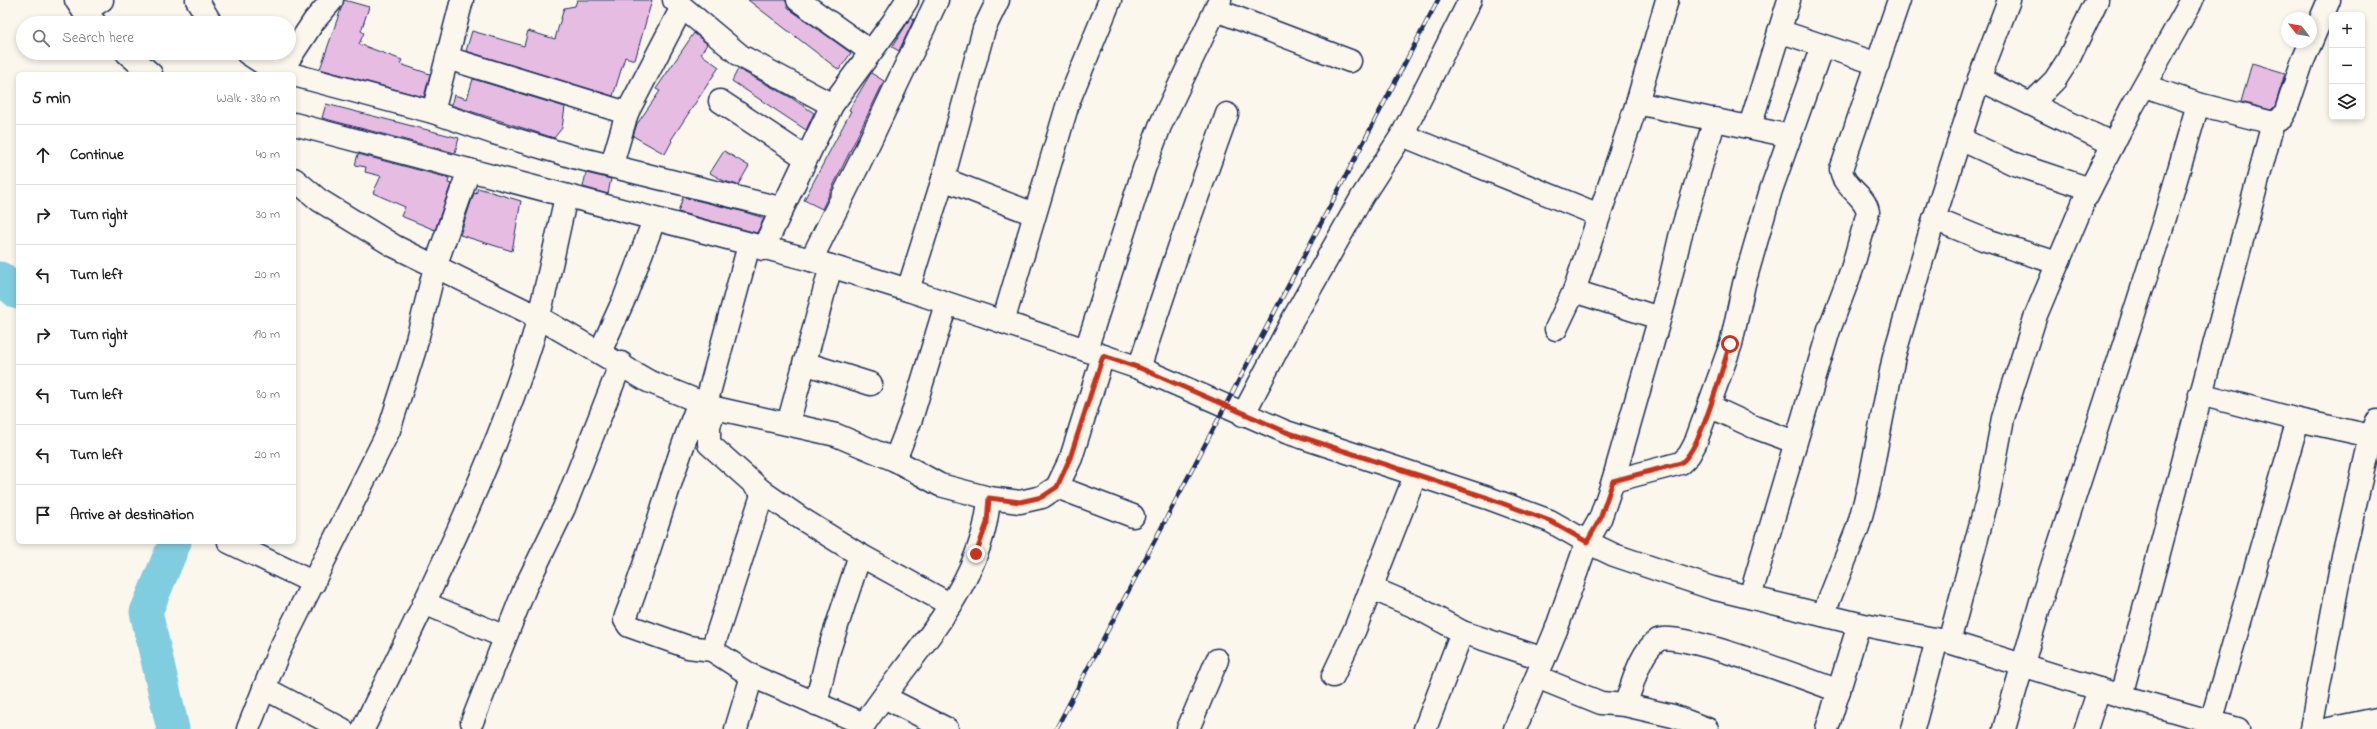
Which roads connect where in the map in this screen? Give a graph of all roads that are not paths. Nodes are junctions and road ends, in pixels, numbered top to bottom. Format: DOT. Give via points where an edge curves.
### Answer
graph roads {
  1 [pos="102,0"];
  2 [pos="197,0"];
  3 [pos="332,0"];
  4 [pos="462,0"];
  5 [pos="798,0"];
  6 [pos="907,0"];
  7 [pos="936,0"];
  8 [pos="998,0"];
  9 [pos="1110,0"];
  10 [pos="1470,0"];
  11 [pos="1667,0"];
  12 [pos="1789,0"];
  13 [pos="1899,0"];
  14 [pos="2009,0"];
  15 [pos="2097,0"];
  16 [pos="2192,0"];
  17 [pos="2329,0"];
  18 [pos="677,2"];
  19 [pos="1218,5"];
  20 [pos="85,12"];
  21 [pos="207,16"];
  22 [pos="1779,31"];
  23 [pos="1822,46"];
  24 [pos="870,51"];
  25 [pos="296,58"];
  26 [pos="447,58"];
  27 [pos="135,60"];
  28 [pos="261,60"];
  29 [pos="295,60"];
  30 [pos="1350,61"];
  31 [pos="1878,64"];
  32 [pos="148,72"];
  33 [pos="284,72"];
  34 [pos="289,72"];
  35 [pos="296,76"];
  36 [pos="1979,79"];
  37 [pos="2145,86"];
  38 [pos="720,101"];
  39 [pos="1637,103"];
  40 [pos="2030,104"];
  41 [pos="2198,104"];
  42 [pos="832,105"];
  43 [pos="433,112"];
  44 [pos="627,113"];
  45 [pos="1228,114"];
  46 [pos="1715,119"];
  47 [pos="2273,124"];
  48 [pos="296,125"];
  49 [pos="1750,126"];
  50 [pos="1402,135"];
  51 [pos="1790,136"];
  52 [pos="1960,139"];
  53 [pos="2113,144"];
  54 [pos="806,158"];
  55 [pos="612,164"];
  56 [pos="469,170"];
  57 [pos="943,179"];
  58 [pos="296,181"];
  59 [pos="2090,189"];
  60 [pos="566,197"];
  61 [pos="780,208"];
  62 [pos="1034,214"];
  63 [pos="1599,215"];
  64 [pos="1934,219"];
  65 [pos="654,220"];
  66 [pos="756,247"];
  67 [pos="821,263"];
  68 [pos="2057,263"];
  69 [pos="435,267"];
  70 [pos="908,290"];
  71 [pos="1574,291"];
  72 [pos="946,304"];
  73 [pos="538,317"];
  74 [pos="1659,318"];
  75 [pos="1003,322"];
  76 [pos="1556,329"];
  77 [pos="600,352"];
  78 [pos="1095,353"];
  79 [pos="621,363"];
  80 [pos="804,363"];
  81 [pos="1140,368"];
  82 [pos="871,384"];
  83 [pos="2200,394"];
  84 [pos="707,405"];
  85 [pos="1709,406"];
  86 [pos="1243,415"];
  87 [pos="2298,420"];
  88 [pos="788,424"];
  89 [pos="2374,428"];
  90 [pos="1796,442"];
  91 [pos="895,460"];
  92 [pos="1415,476"];
  93 [pos="1613,481"];
  94 [pos="1057,487"];
  95 [pos="763,492"];
  96 [pos="989,498"];
  97 [pos="1133,516"];
  98 [pos="1587,542"];
  99 [pos="233,544"];
  100 [pos="860,554"];
  101 [pos="314,583"];
  102 [pos="1371,588"];
  103 [pos="1750,597"];
  104 [pos="424,603"];
  105 [pos="951,605"];
  106 [pos="1823,615"];
  107 [pos="1859,624"];
  108 [pos="1462,632"];
  109 [pos="505,637"];
  110 [pos="1943,641"];
  111 [pos="712,650"];
  112 [pos="1217,660"];
  113 [pos="2021,665"];
  114 [pos="1541,668"];
  115 [pos="752,676"];
  116 [pos="1333,676"];
  117 [pos="264,688"];
  118 [pos="2099,689"];
  119 [pos="1839,691"];
  120 [pos="2121,696"];
  121 [pos="884,697"];
  122 [pos="816,704"];
  123 [pos="1625,705"];
  124 [pos="2377,719"];
  125 [pos="472,722"];
  126 [pos="920,723"];
  127 [pos="1670,723"];
  128 [pos="2198,723"];
  129 [pos="863,726"];
  130 [pos="248,729"];
  131 [pos="342,729"];
  132 [pos="363,729"];
  133 [pos="736,729"];
  134 [pos="947,729"];
  135 [pos="1188,729"];
  136 [pos="1425,729"];
  137 [pos="1515,729"];
  138 [pos="1707,729"];
  139 [pos="1828,729"];
  140 [pos="1913,729"];
  141 [pos="2004,729"];
  142 [pos="2086,729"];
  143 [pos="2238,729"];
  144 [pos="2311,729"];
  145 [pos="2328,729"];
  1 -- 20 [label="street"];
  2 -- 21 [label="street"];
  3 -- 25 [label="street" via="314,21"];
  4 -- 26 [label="street"];
  5 -- 24 [label="street"];
  6 -- 24 [label="street"];
  7 -- 67 [label="street" via="858,166"];
  8 -- 57 [label="street" via="984,29"];
  9 -- 62 [label="street" via="1069,100"];
  10 -- 50 [label="street"];
  11 -- 39 [label="street"];
  12 -- 22 [label="street"];
  13 -- 31 [label="street"];
  14 -- 36 [label="street"];
  15 -- 40 [label="street" via="2068,60 2055,80"];
  16 -- 37 [label="street"];
  17 -- 47 [label="street" via="2302,62 2286,111"];
  18 -- 42 [label="street" via="741,56"];
  18 -- 44 [label="street"];
  19 -- 30 [label="street"];
  19 -- 78 [label="street" via="1160,126 1144,169"];
  22 -- 23 [label="street"];
  22 -- 49 [label="street"];
  23 -- 31 [label="street"];
  23 -- 51 [label="street"];
  24 -- 42 [label="street"];
  26 -- 43 [label="street"];
  26 -- 44 [label="street"];
  27 -- 32 [label="street"];
  28 -- 33 [label="street"];
  29 -- 34 [label="street"];
  31 -- 90 [label="street" via="1841,170 1851,190 1865,202 1868,212"];
  35 -- 43 [label="street"];
  36 -- 40 [label="street"];
  36 -- 52 [label="street"];
  37 -- 41 [label="street"];
  37 -- 53 [label="street"];
  38 -- 54 [label="street"];
  39 -- 46 [label="street"];
  39 -- 63 [label="street"];
  40 -- 53 [label="street"];
  41 -- 47 [label="street"];
  41 -- 113 [label="street" via="2175,184"];
  42 -- 54 [label="street"];
  43 -- 55 [label="street" via="537,146"];
  44 -- 55 [label="street"];
  45 -- 81 [label="street" via="1179,248"];
  46 -- 49 [label="street"];
  46 -- 74 [label="street"];
  47 -- 83 [label="street"];
  48 -- 56 [label="street"];
  49 -- 51 [label="street"];
  50 -- 63 [label="street"];
  50 -- 86 [label="street" via="1362,197 1292,321"];
  51 -- 85 [label="street" via="1771,190 1730,344"];
  52 -- 59 [label="street" via="2012,162"];
  52 -- 64 [label="street"];
  53 -- 59 [label="street"];
  54 -- 61 [label="street"];
  55 -- 61 [label="street"];
  56 -- 60 [label="street"];
  56 -- 69 [label="street"];
  57 -- 62 [label="street"];
  57 -- 70 [label="street"];
  58 -- 69 [label="street" via="325,204 394,246"];
  59 -- 68 [label="street"];
  60 -- 65 [label="street"];
  60 -- 73 [label="street"];
  61 -- 66 [label="street"];
  62 -- 75 [label="street"];
  63 -- 71 [label="street"];
  64 -- 68 [label="street" via="1983,239"];
  64 -- 106 [label="street" via="1894,356 1880,435 1858,527"];
  65 -- 66 [label="street"];
  65 -- 77 [label="street" via="625,297"];
  66 -- 67 [label="street"];
  66 -- 84 [label="street"];
  67 -- 70 [label="street"];
  67 -- 80 [label="street"];
  68 -- 110 [label="street" via="2036,315 2003,418 1989,493"];
  69 -- 73 [label="street"];
  69 -- 101 [label="street" via="414,352 389,430"];
  70 -- 72 [label="street"];
  71 -- 74 [label="street"];
  71 -- 76 [label="street"];
  72 -- 75 [label="street"];
  72 -- 91 [label="street" via="911,419"];
  73 -- 77 [label="street"];
  73 -- 104 [label="street" via="532,341 490,454"];
  74 -- 93 [label="street"];
  75 -- 78 [label="street"];
  77 -- 79 [label="street"];
  78 -- 81 [label="street"];
  78 -- 94 [label="street" via="1070,458"];
  79 -- 84 [label="street" via="648,381"];
  79 -- 109 [label="street" via="564,508 525,588"];
  80 -- 82 [label="street"];
  80 -- 88 [label="street"];
  81 -- 86 [label="street"];
  83 -- 87 [label="street"];
  83 -- 120 [label="street"];
  84 -- 88 [label="street"];
  84 -- 95 [label="street" via="710,444"];
  84 -- 111 [label="street" via="676,467 625,620 629,626 688,647"];
  85 -- 90 [label="street" via="1754,427"];
  85 -- 93 [label="street" via="1695,444 1681,463"];
  86 -- 92 [label="street"];
  87 -- 89 [label="street"];
  87 -- 128 [label="street"];
  88 -- 91 [label="street" via="836,435"];
  89 -- 144 [label="street" via="2343,556"];
  90 -- 103 [label="street"];
  91 -- 96 [label="street" via="940,485"];
  92 -- 98 [label="street" via="1488,498 1550,521"];
  92 -- 102 [label="street"];
  93 -- 98 [label="street" via="1600,519"];
  94 -- 96 [label="street" via="1042,497 1020,502"];
  94 -- 97 [label="street"];
  95 -- 100 [label="street"];
  95 -- 111 [label="street"];
  96 -- 105 [label="street" via="987,523 979,547"];
  98 -- 103 [label="street" via="1614,555 1712,588"];
  98 -- 114 [label="street"];
  99 -- 101 [label="street"];
  100 -- 105 [label="street"];
  100 -- 122 [label="street" via="828,653"];
  101 -- 117 [label="street"];
  102 -- 108 [label="street" via="1416,607"];
  102 -- 116 [label="street"];
  103 -- 106 [label="street"];
  104 -- 109 [label="street"];
  104 -- 132 [label="street"];
  105 -- 121 [label="street"];
  106 -- 107 [label="street"];
  107 -- 110 [label="street"];
  107 -- 119 [label="street"];
  108 -- 114 [label="street"];
  108 -- 136 [label="street"];
  109 -- 125 [label="street"];
  110 -- 113 [label="street"];
  110 -- 140 [label="street"];
  111 -- 115 [label="street"];
  112 -- 135 [label="street"];
  113 -- 118 [label="street"];
  113 -- 141 [label="street"];
  114 -- 123 [label="street" via="1601,703"];
  114 -- 137 [label="street"];
  115 -- 122 [label="street"];
  115 -- 133 [label="street"];
  117 -- 130 [label="street"];
  117 -- 131 [label="street"];
  118 -- 120 [label="street"];
  118 -- 142 [label="street"];
  119 -- 123 [label="street" via="1711,648 1660,639 1644,657"];
  119 -- 139 [label="street"];
  120 -- 128 [label="street"];
  121 -- 126 [label="street"];
  121 -- 129 [label="street"];
  122 -- 129 [label="street"];
  123 -- 127 [label="street"];
  124 -- 145 [label="street"];
  126 -- 134 [label="street"];
  127 -- 138 [label="street"];
  128 -- 143 [label="street"];
}
